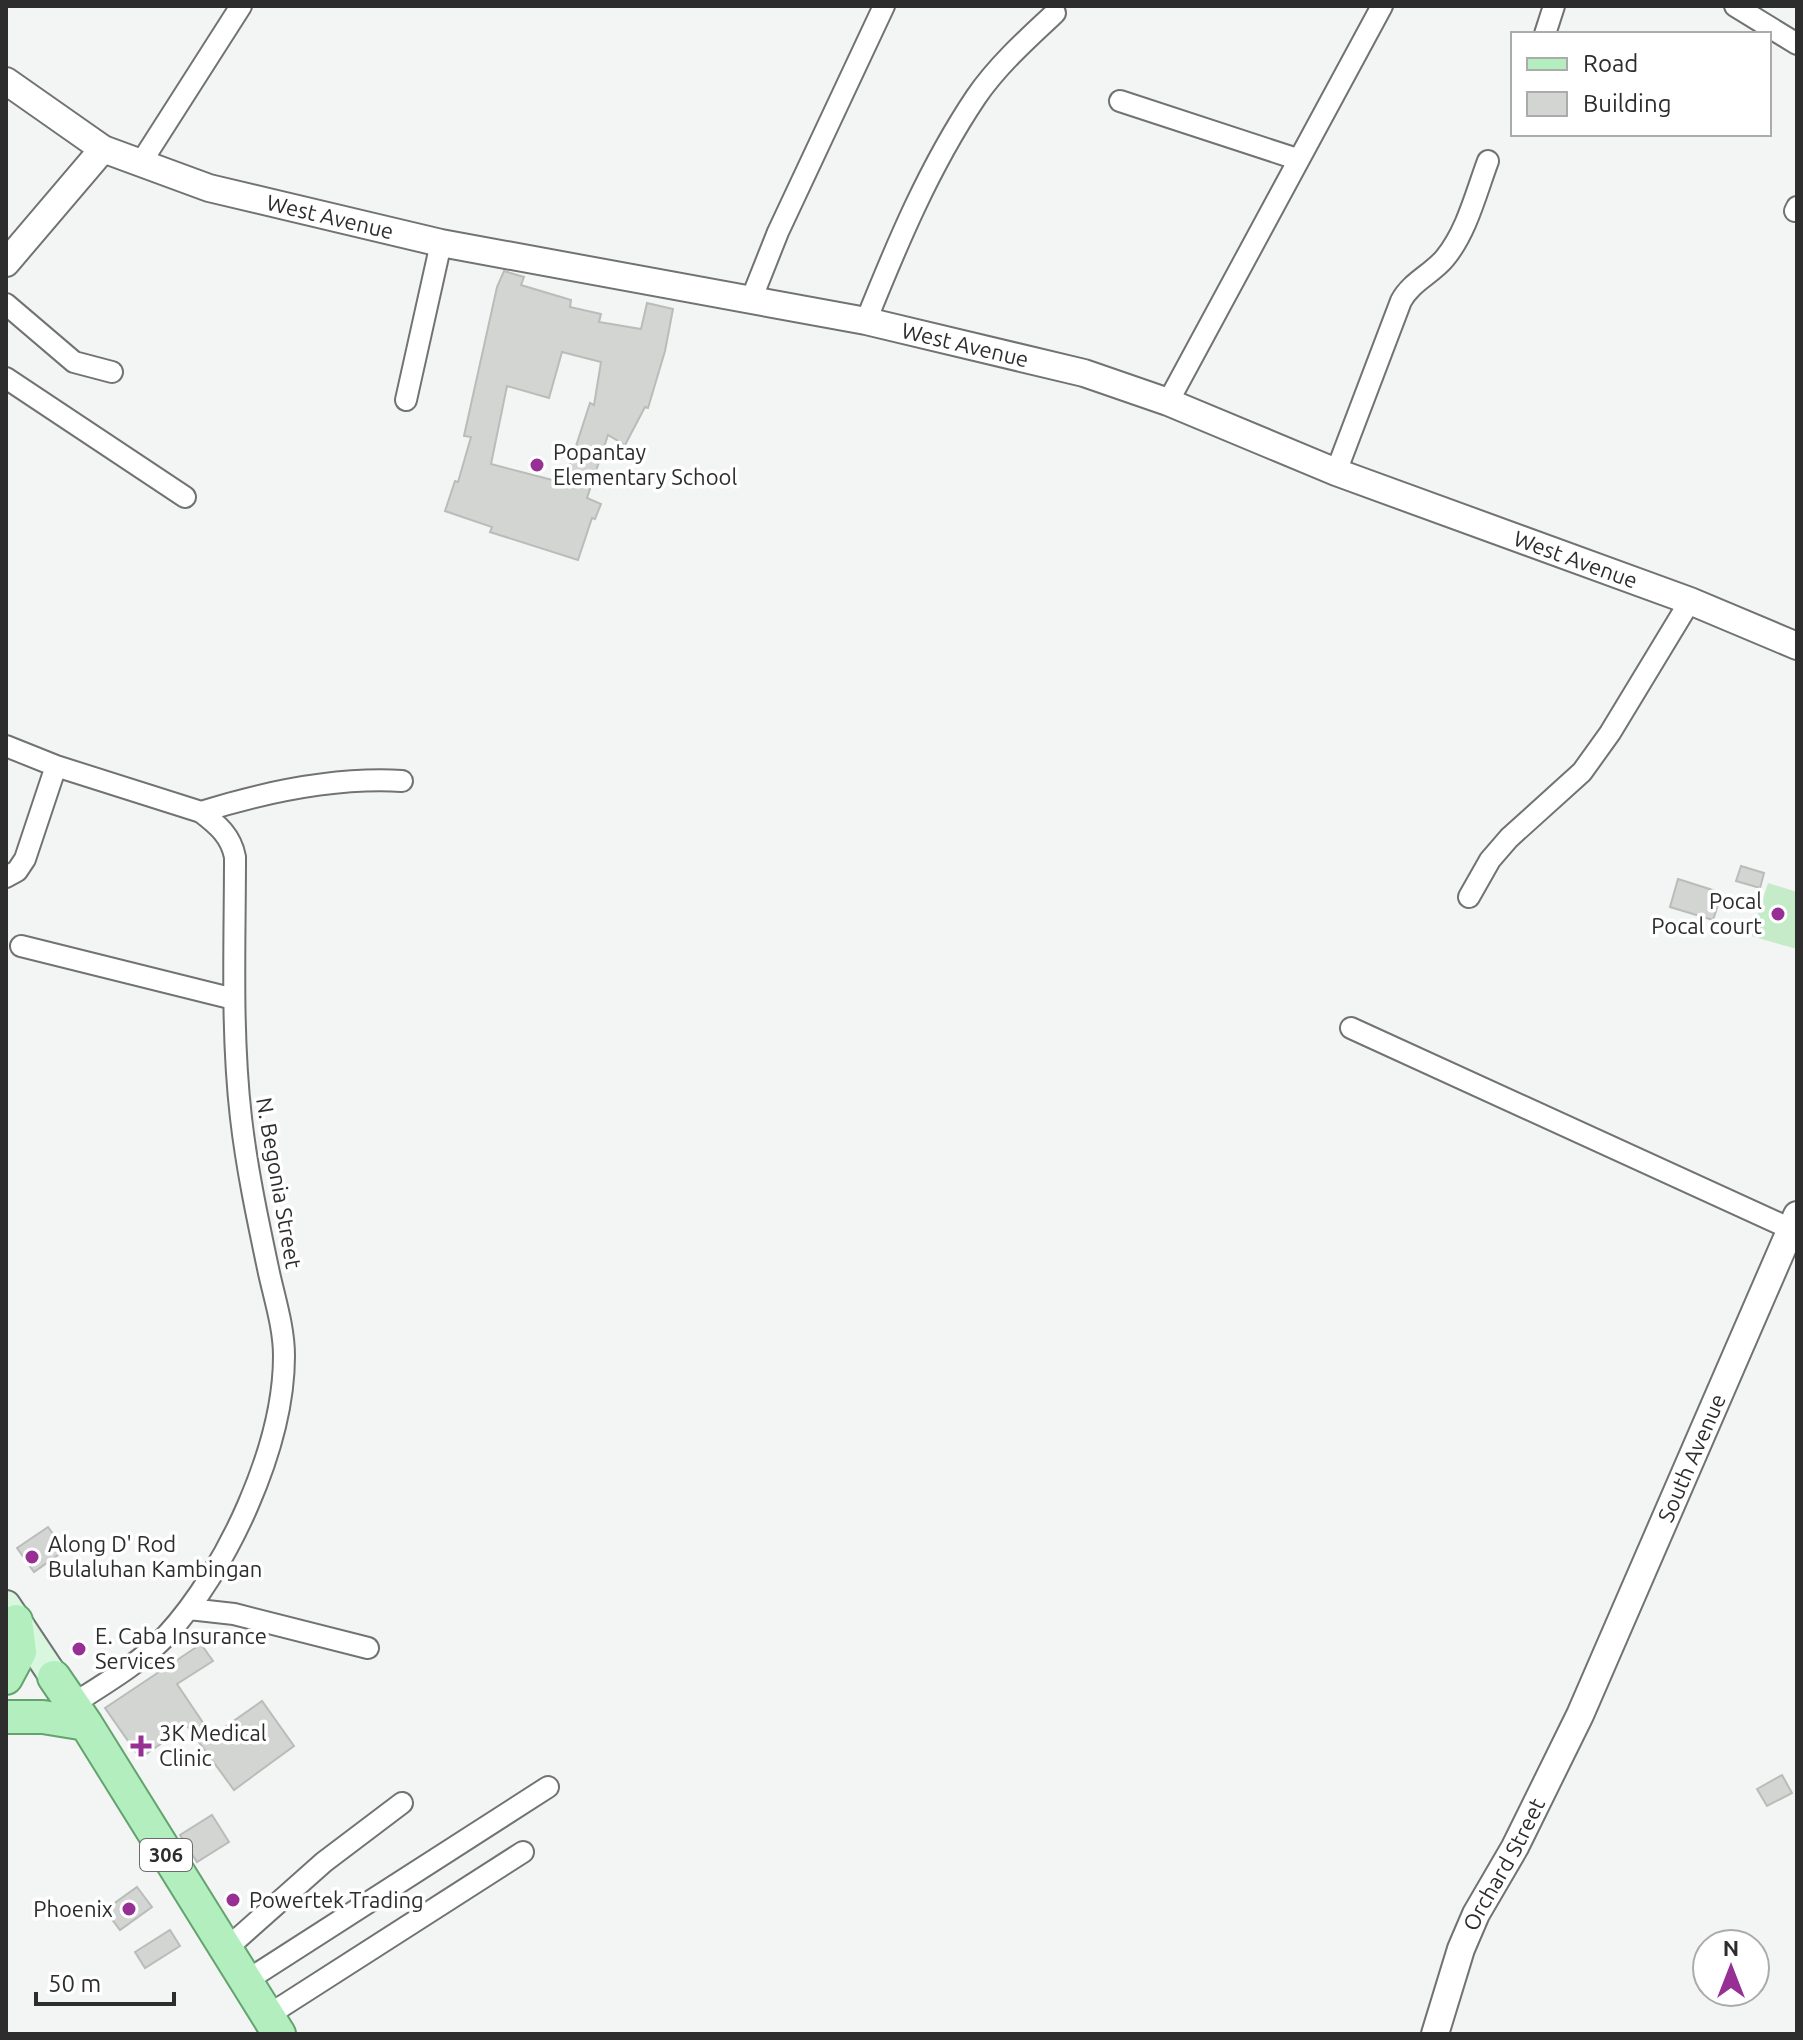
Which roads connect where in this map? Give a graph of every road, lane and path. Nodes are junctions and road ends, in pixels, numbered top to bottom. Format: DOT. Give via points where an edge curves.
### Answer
graph roads {
  1 [pos="241,6"];
  2 [pos="884,6"];
  3 [pos="1382,6"];
  4 [pos="1554,6"];
  5 [pos="1735,6"];
  6 [pos="1055,13"];
  7 [pos="1546,32"];
  8 [pos="1797,44"];
  9 [pos="6,81"];
  10 [pos="1120,101"];
  11 [pos="103,149"];
  12 [pos="1297,159"];
  13 [pos="142,161"];
  14 [pos="1488,161"];
  15 [pos="441,243"];
  16 [pos="6,263"];
  17 [pos="751,300"];
  18 [pos="6,304"];
  19 [pos="866,321"];
  20 [pos="112,372"];
  21 [pos="6,378"];
  22 [pos="406,400"];
  23 [pos="1168,402"];
  24 [pos="1336,472"];
  25 [pos="185,497"];
  26 [pos="1690,601"];
  27 [pos="1797,646"];
  28 [pos="6,746"];
  29 [pos="56,766"];
  30 [pos="402,781"];
  31 [pos="201,812"];
  32 [pos="6,877"];
  33 [pos="1469,897"];
  34 [pos="21,946"];
  35 [pos="234,999"];
  36 [pos="1351,1028"];
  37 [pos="1794,1222"];
  38 [pos="1788,1257"];
  39 [pos="189,1609"];
  40 [pos="11,1613"];
  41 [pos="368,1648"];
  42 [pos="54,1677"];
  43 [pos="6,1678"];
  44 [pos="6,1691"];
  45 [pos="1586,1701"];
  46 [pos="80,1714"];
  47 [pos="6,1715"];
  48 [pos="548,1787"];
  49 [pos="402,1803"];
  50 [pos="523,1852"];
  51 [pos="225,1950"];
  52 [pos="246,1981"];
  53 [pos="273,2025"];
  54 [pos="1435,2034"];
  1 -- 13 [label="street"];
  2 -- 17 [label="street"];
  3 -- 12 [label="street"];
  4 -- 7 [label="street"];
  5 -- 8 [label="street"];
  6 -- 19 [label="street" via="978,95 906,222"];
  9 -- 11 [label="street, West Avenue"];
  10 -- 12 [label="street"];
  11 -- 13 [label="street, West Avenue"];
  11 -- 16 [label="street"];
  12 -- 23 [label="street"];
  13 -- 15 [label="street, West Avenue" via="209,188"];
  14 -- 24 [label="street" via="1454,244 1401,301"];
  15 -- 17 [label="street, West Avenue"];
  15 -- 22 [label="street"];
  17 -- 19 [label="street, West Avenue"];
  18 -- 20 [label="street" via="74,362"];
  19 -- 23 [label="street, West Avenue" via="1084,373"];
  21 -- 25 [label="street"];
  23 -- 24 [label="street, West Avenue"];
  24 -- 26 [label="street, West Avenue"];
  26 -- 27 [label="street, West Avenue"];
  26 -- 33 [label="street" via="1582,772 1509,838"];
  28 -- 29 [label="street, N. Begonia Street"];
  29 -- 31 [label="street, N. Begonia Street"];
  29 -- 32 [label="street" via="25,859"];
  30 -- 31 [label="street" via="309,787"];
  31 -- 35 [label="street, N. Begonia Street" via="227,836 235,857"];
  34 -- 35 [label="street"];
  35 -- 39 [label="street, N. Begonia Street" via="241,1120 284,1356 274,1434 258,1482 237,1530"];
  36 -- 37 [label="street"];
  37 -- 38 [label="street, South Avenue"];
  38 -- 45 [label="street, South Avenue"];
  39 -- 41 [label="street" via="234,1614"];
  39 -- 46 [label="street, N. Begonia Street"];
  40 -- 42 [label="main road, 306"];
  40 -- 43 [label="main road" via="20,1652"];
  42 -- 44 [label="main road"];
  42 -- 46 [label="main road, 306"];
  42 -- 47 [label="main road" via="43,1699"];
  45 -- 54 [label="street, Orchard Street" via="1476,1914"];
  46 -- 47 [label="main road"];
  46 -- 51 [label="main road, 306"];
  48 -- 52 [label="street"];
  49 -- 51 [label="street" via="324,1862"];
  50 -- 53 [label="street"];
  51 -- 52 [label="main road, 306"];
  52 -- 53 [label="main road, 306"];
}
